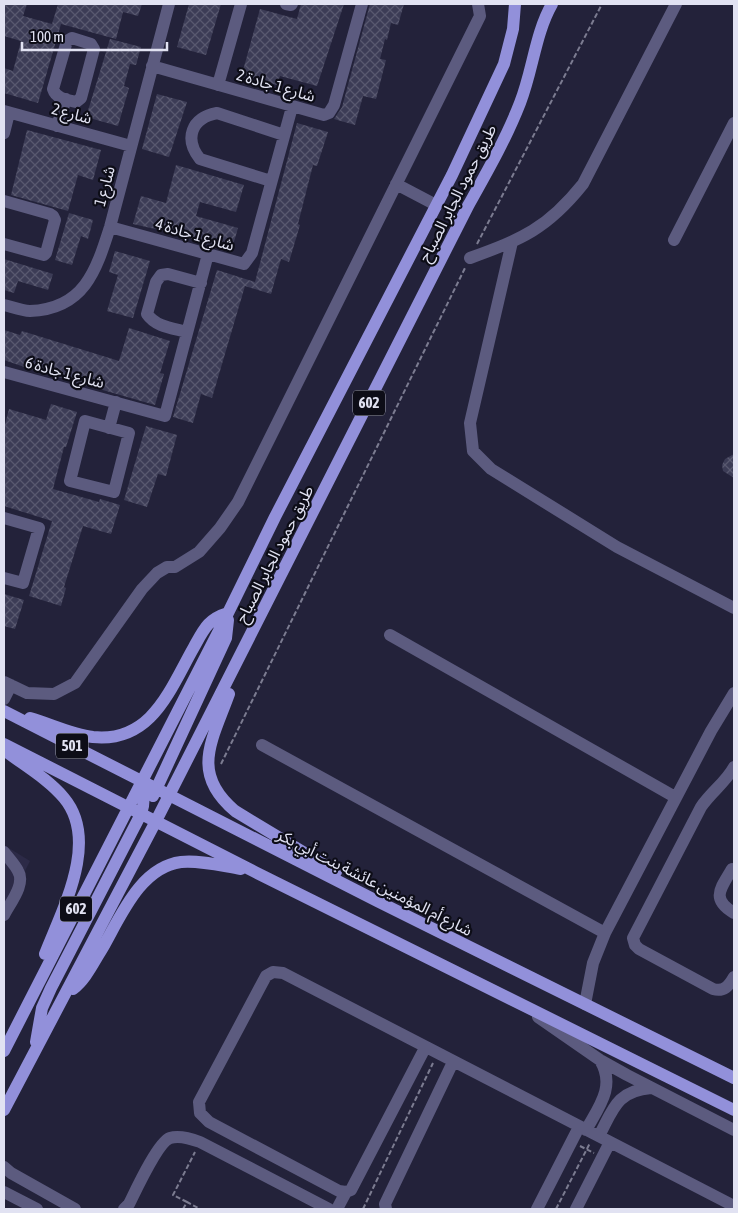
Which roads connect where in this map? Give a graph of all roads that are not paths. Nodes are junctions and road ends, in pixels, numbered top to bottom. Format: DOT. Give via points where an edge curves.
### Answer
graph roads {
  1 [pos="169,4"];
  2 [pos="241,4"];
  3 [pos="286,4"];
  4 [pos="292,4"];
  5 [pos="362,4"];
  6 [pos="478,4"];
  7 [pos="515,4"];
  8 [pos="552,4"];
  9 [pos="676,4"];
  10 [pos="152,66"];
  11 [pos="218,85"];
  12 [pos="66,100"];
  13 [pos="292,107"];
  14 [pos="6,112"];
  15 [pos="734,123"];
  16 [pos="57,126"];
  17 [pos="4,132"];
  18 [pos="284,135"];
  19 [pos="131,146"];
  20 [pos="271,181"];
  21 [pos="396,184"];
  22 [pos="4,202"];
  23 [pos="436,205"];
  24 [pos="110,227"];
  25 [pos="674,240"];
  26 [pos="512,242"];
  27 [pos="4,244"];
  28 [pos="208,254"];
  29 [pos="470,258"];
  30 [pos="201,283"];
  31 [pos="4,305"];
  32 [pos="187,332"];
  33 [pos="4,374"];
  34 [pos="116,402"];
  35 [pos="108,428"];
  36 [pos="4,518"];
  37 [pos="4,578"];
  38 [pos="734,608"];
  39 [pos="228,613"];
  40 [pos="390,635"];
  41 [pos="247,644"];
  42 [pos="7,683"];
  43 [pos="734,693"];
  44 [pos="4,699"];
  45 [pos="4,711"];
  46 [pos="4,744"];
  47 [pos="262,746"];
  48 [pos="4,750"];
  49 [pos="734,766"];
  50 [pos="141,781"];
  51 [pos="729,785"];
  52 [pos="155,788"];
  53 [pos="168,796"];
  54 [pos="675,797"];
  55 [pos="128,807"];
  56 [pos="141,814"];
  57 [pos="156,821"];
  58 [pos="6,857"];
  59 [pos="732,869"];
  60 [pos="255,872"];
  61 [pos="377,901"];
  62 [pos="734,913"];
  63 [pos="4,915"];
  64 [pos="605,933"];
  65 [pos="734,977"];
  66 [pos="64,997"];
  67 [pos="516,1000"];
  68 [pos="585,1004"];
  69 [pos="24,1012"];
  70 [pos="425,1048"];
  71 [pos="4,1051"];
  72 [pos="34,1052"];
  73 [pos="600,1060"];
  74 [pos="453,1062"];
  75 [pos="734,1078"];
  76 [pos="651,1088"];
  77 [pos="611,1098"];
  78 [pos="4,1110"];
  79 [pos="734,1110"];
  80 [pos="734,1130"];
  81 [pos="594,1134"];
  82 [pos="4,1167"];
  83 [pos="4,1192"];
  84 [pos="346,1192"];
  85 [pos="734,1206"];
  86 [pos="69,1208"];
  87 [pos="37,1209"];
  88 [pos="124,1209"];
  89 [pos="329,1209"];
  90 [pos="337,1209"];
  91 [pos="386,1209"];
  92 [pos="538,1209"];
  93 [pos="576,1209"];
  1 -- 10 [label="street, شارع 1"];
  2 -- 11 [label="street, شارع 1 جادة 2"];
  3 -- 4 [label="street"];
  5 -- 13 [label="street, شارع 1 جادة 2" via="332,110 324,115"];
  6 -- 21 [label="street" via="480,16"];
  7 -- 23 [label="main road, طريق حمود الجابر الصباح / 602" via="513,29 504,64"];
  8 -- 41 [label="main road, طريق حمود الجابر الصباح / 602" via="520,103 500,148"];
  9 -- 26 [label="street" via="583,184 552,218"];
  10 -- 11 [label="street, شارع 1 جادة 2"];
  10 -- 19 [label="street, شارع 1"];
  11 -- 13 [label="street, شارع 1 جادة 2"];
  12 -- 12 [label="street" via="53,89 67,41 72,38 91,44 94,49 81,98 76,102"];
  12 -- 16 [label="street"];
  13 -- 18 [label="street, شارع 1 جادة 4"];
  14 -- 16 [label="street, شارع 2"];
  14 -- 17 [label="street"];
  15 -- 25 [label="street"];
  16 -- 19 [label="street, شارع 2"];
  18 -- 20 [label="street, شارع 1 جادة 4"];
  18 -- 20 [label="street" via="217,113 199,120 192,132 191,142 200,159"];
  19 -- 24 [label="street, شارع 1"];
  20 -- 28 [label="street, شارع 1 جادة 4" via="252,253 244,264"];
  21 -- 23 [label="street"];
  21 -- 42 [label="street" via="238,502 220,528 199,552 175,567 167,567 157,573 142,589 75,683 54,694 27,693"];
  22 -- 27 [label="street" via="50,214 55,220 44,255"];
  23 -- 39 [label="main road, طريق حمود الجابر الصباح / 602"];
  24 -- 28 [label="street, شارع 1 جادة 4"];
  24 -- 31 [label="street, شارع 1" via="98,263 82,290 66,303 28,311"];
  26 -- 29 [label="street"];
  26 -- 38 [label="street" via="470,423 473,451 491,469 617,547"];
  28 -- 30 [label="street, شارع 1 جادة 6"];
  30 -- 32 [label="street, شارع 1 جادة 6"];
  30 -- 32 [label="street" via="168,274 161,275 156,282 147,314 159,325"];
  32 -- 34 [label="street, شارع 1 جادة 6" via="164,416"];
  33 -- 34 [label="street, شارع 1 جادة 6"];
  34 -- 35 [label="street, شارع 1 جادة 6"];
  35 -- 35 [label="street" via="84,422 70,481 114,492 128,433"];
  36 -- 37 [label="street" via="39,528 23,583"];
  39 -- 45 [label="main road" via="217,616 203,631 157,711 127,734 93,737"];
  39 -- 50 [label="main road, طريق حمود الجابر الصباح / 602"];
  39 -- 52 [label="main road" via="226,638"];
  40 -- 54 [label="street"];
  41 -- 53 [label="main road, طريق حمود الجابر الصباح / 602"];
  41 -- 61 [label="main road" via="209,749 214,789 235,811 340,874"];
  42 -- 44 [label="street"];
  43 -- 54 [label="street"];
  45 -- 50 [label="main road, شارع أم المؤمنين عائشة بنت أبي بكر / 501"];
  46 -- 55 [label="main road, 501"];
  47 -- 64 [label="street"];
  48 -- 69 [label="main road" via="65,799 75,818 80,842 76,872"];
  49 -- 51 [label="street"];
  50 -- 52 [label="main road, شارع أم المؤمنين عائشة بنت أبي بكر"];
  50 -- 55 [label="main road, طريق حمود الجابر الصباح / 602"];
  50 -- 56 [label="main road" via="145,793"];
  51 -- 65 [label="street" via="711,794 701,807 633,938 636,948 713,989 726,988"];
  52 -- 53 [label="main road, شارع أم المؤمنين عائشة بنت أبي بكر"];
  52 -- 57 [label="main road" via="151,807"];
  53 -- 57 [label="main road, طريق حمود الجابر الصباح / 602"];
  53 -- 61 [label="main road, شارع أم المؤمنين عائشة بنت أبي بكر"];
  54 -- 64 [label="street"];
  55 -- 56 [label="main road"];
  55 -- 69 [label="main road, طريق حمود الجابر الصباح / 602"];
  56 -- 57 [label="main road"];
  56 -- 72 [label="main road" via="48,995 40,1014"];
  57 -- 60 [label="main road"];
  57 -- 66 [label="main road, طريق حمود الجابر الصباح / 602"];
  58 -- 63 [label="street" via="18,870 21,880"];
  59 -- 62 [label="street" via="719,895 724,907"];
  60 -- 66 [label="main road" via="209,863 180,862 151,875 139,886 79,984"];
  60 -- 67 [label="main road"];
  61 -- 68 [label="main road, شارع أم المؤمنين عائشة بنت أبي بكر"];
  64 -- 68 [label="street" via="593,963"];
  66 -- 72 [label="main road, طريق حمود الجابر الصباح / 602"];
  67 -- 73 [label="street"];
  67 -- 79 [label="main road"];
  68 -- 75 [label="main road, شارع أم المؤمنين عائشة بنت أبي بكر"];
  69 -- 71 [label="main road, طريق حمود الجابر الصباح / 602"];
  70 -- 74 [label="street"];
  70 -- 84 [label="street" via="351,1190"];
  70 -- 84 [label="street" via="282,973 273,972 266,976 199,1102 200,1113 208,1122"];
  72 -- 78 [label="main road, طريق حمود الجابر الصباح / 602"];
  73 -- 76 [label="street"];
  73 -- 77 [label="street"];
  74 -- 81 [label="street"];
  74 -- 91 [label="street" via="385,1204"];
  76 -- 77 [label="street"];
  76 -- 80 [label="street"];
  77 -- 81 [label="street"];
  81 -- 85 [label="street"];
  81 -- 92 [label="street" via="572,1141"];
  81 -- 93 [label="street" via="602,1158"];
  82 -- 86 [label="street"];
  83 -- 87 [label="street"];
  84 -- 90 [label="street"];
  88 -- 89 [label="street" via="159,1148 168,1138 181,1137 200,1142"];
}
